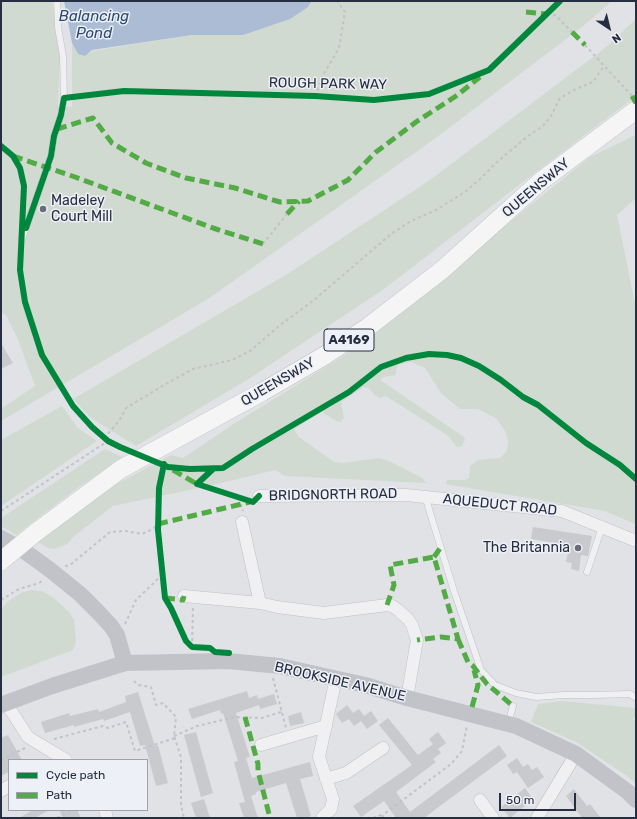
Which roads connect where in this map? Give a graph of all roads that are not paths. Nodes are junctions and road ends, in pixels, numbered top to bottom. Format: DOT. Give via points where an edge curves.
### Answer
graph roads {
  1 [pos="57,1"];
  2 [pos="634,103"];
  3 [pos="22,239"];
  4 [pos="406,495"];
  5 [pos="259,496"];
  6 [pos="425,496"];
  7 [pos="242,522"];
  8 [pos="602,527"];
  9 [pos="1,538"];
  10 [pos="636,541"];
  11 [pos="1,561"];
  12 [pos="587,572"];
  13 [pos="189,596"];
  14 [pos="260,603"];
  15 [pos="125,663"];
  16 [pos="336,678"];
  17 [pos="407,698"];
  18 [pos="636,698"];
  19 [pos="3,704"];
  20 [pos="513,706"];
  21 [pos="508,724"];
  22 [pos="326,726"];
  23 [pos="262,745"];
  24 [pos="383,748"];
  25 [pos="576,754"];
  26 [pos="60,759"];
  27 [pos="326,779"];
  28 [pos="480,800"];
  29 [pos="636,800"];
  30 [pos="542,816"];
  31 [pos="322,818"];
  32 [pos="493,818"];
  1 -- 3 [label="lane" via="63,56 62,115 54,136 51,156"];
  2 -- 11 [label="main road, QUEENSWAY / A4169, bridge" via="541,181 442,270 368,327 262,392 121,469"];
  4 -- 5 [label="street, BRIDGNORTH ROAD"];
  4 -- 6 [label="street, AQUEDUCT ROAD"];
  6 -- 8 [label="street, AQUEDUCT ROAD" via="562,511"];
  6 -- 18 [label="lane" via="481,670 495,685 536,697 564,694 630,694"];
  7 -- 14 [label="street"];
  8 -- 10 [label="street, AQUEDUCT ROAD"];
  8 -- 12 [label="lane"];
  9 -- 15 [label="street" via="23,550 52,572 97,611 118,638"];
  13 -- 14 [label="street"];
  14 -- 17 [label="street" via="324,613 387,605 398,610 412,625 417,640"];
  15 -- 16 [label="street, BROOKSIDE AVENUE" via="250,662"];
  15 -- 19 [label="street, BROOKSIDE AVENUE"];
  16 -- 17 [label="street, BROOKSIDE AVENUE"];
  16 -- 22 [label="street"];
  17 -- 21 [label="street, BROOKSIDE AVENUE"];
  19 -- 26 [label="street" via="28,737"];
  20 -- 21 [label="lane"];
  21 -- 25 [label="street, BROOKSIDE AVENUE"];
  22 -- 23 [label="street"];
  22 -- 27 [label="street" via="319,757"];
  24 -- 27 [label="street" via="346,773"];
  25 -- 29 [label="street, BROOKSIDE AVENUE"];
  25 -- 30 [label="street"];
  27 -- 31 [label="street" via="333,799 331,810"];
  28 -- 32 [label="street"];
}
